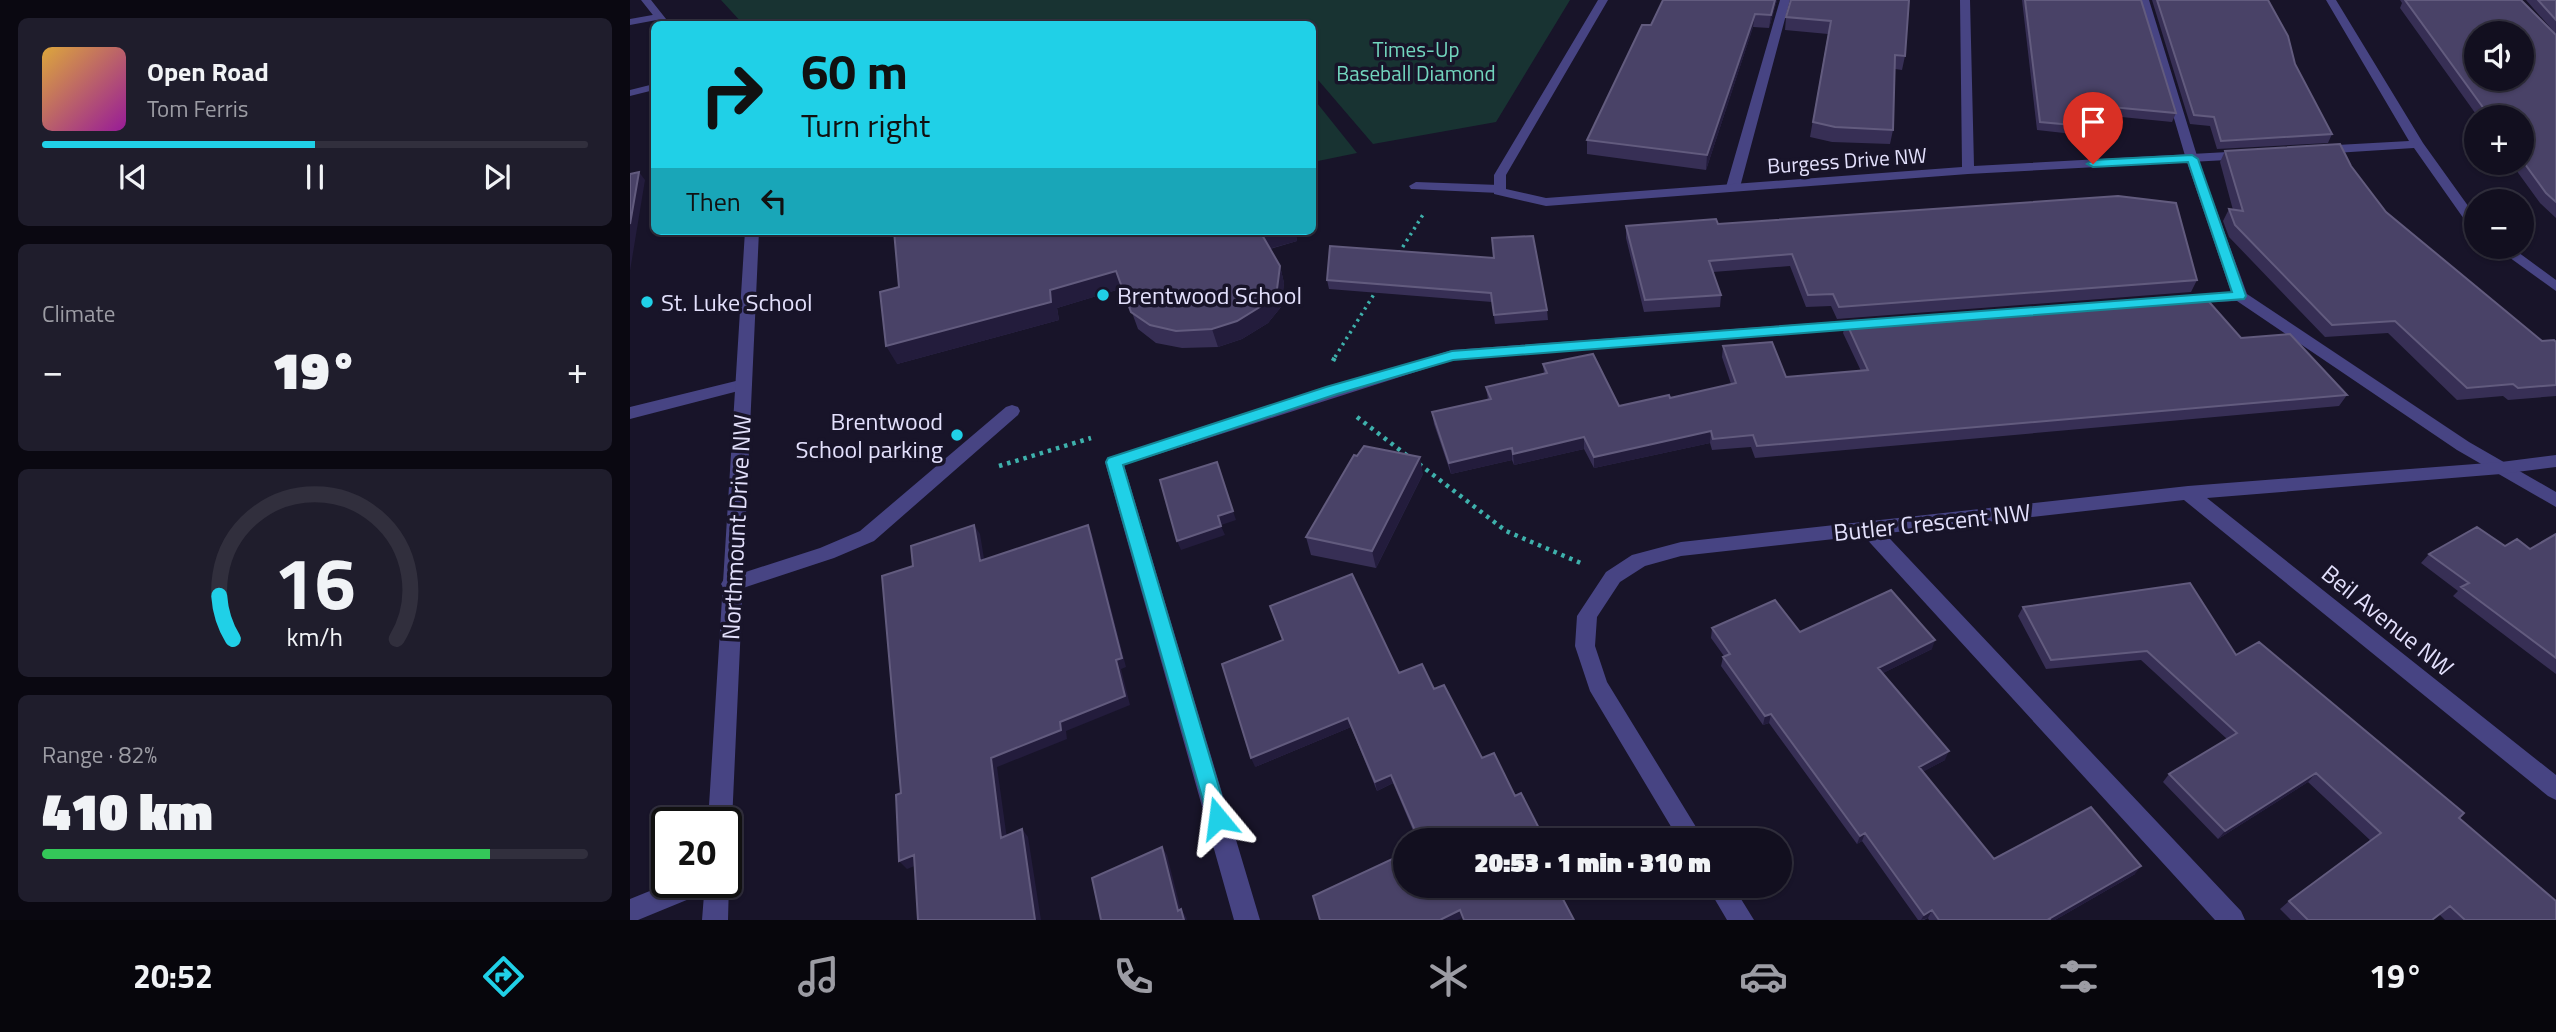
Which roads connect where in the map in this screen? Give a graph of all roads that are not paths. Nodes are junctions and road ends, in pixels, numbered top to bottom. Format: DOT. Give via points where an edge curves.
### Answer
graph roads {
  1 [pos="646,0"];
  2 [pos="1603,0"];
  3 [pos="1785,0"];
  4 [pos="1965,0"];
  5 [pos="2144,0"];
  6 [pos="2331,0"];
  7 [pos="651,21"];
  8 [pos="662,21"];
  9 [pos="630,22"];
  10 [pos="651,89"];
  11 [pos="630,93"];
  12 [pos="2417,144"];
  13 [pos="2311,151"];
  14 [pos="2259,154"];
  15 [pos="2192,159"];
  16 [pos="1968,170"];
  17 [pos="1416,186"];
  18 [pos="1733,187"];
  19 [pos="1499,189"];
  20 [pos="2464,209"];
  21 [pos="752,235"];
  22 [pos="2518,259"];
  23 [pos="2556,287"];
  24 [pos="2240,296"];
  25 [pos="2171,301"];
  26 [pos="1881,323"];
  27 [pos="744,384"];
  28 [pos="1012,411"];
  29 [pos="630,413"];
  30 [pos="2556,461"];
  31 [pos="2501,468"];
  32 [pos="2188,493"];
  33 [pos="2556,500"];
  34 [pos="1869,529"];
  35 [pos="731,584"];
  36 [pos="2556,789"];
  37 [pos="721,807"];
  38 [pos="1685,828"];
  39 [pos="662,898"];
  40 [pos="716,898"];
  41 [pos="1727,898"];
  42 [pos="630,911"];
  43 [pos="715,920"];
  44 [pos="1247,920"];
  45 [pos="1741,920"];
  46 [pos="2232,920"];
  1 -- 8 [label="street"];
  2 -- 19 [label="street" via="1500,175"];
  3 -- 18 [label="street"];
  4 -- 16 [label="street"];
  5 -- 15 [label="street"];
  6 -- 12 [label="street"];
  7 -- 9 [label="street"];
  10 -- 11 [label="street"];
  12 -- 13 [label="street"];
  12 -- 20 [label="street"];
  14 -- 15 [label="street, Burgess Drive NW"];
  15 -- 16 [label="street, Burgess Drive NW"];
  15 -- 24 [label="street"];
  16 -- 18 [label="street, Burgess Drive NW"];
  17 -- 19 [label="street, Burgess Drive NW"];
  18 -- 19 [label="street, Burgess Drive NW" via="1546,202"];
  21 -- 27 [label="street, Northmount Drive NW"];
  22 -- 23 [label="street"];
  24 -- 25 [label="street"];
  24 -- 31 [label="street"];
  26 -- 44 [label="street" via="1452,355 1114,462"];
  27 -- 29 [label="street"];
  27 -- 35 [label="street, Northmount Drive NW"];
  28 -- 35 [label="street" via="867,536"];
  30 -- 31 [label="street, Butler Crescent NW"];
  31 -- 32 [label="street, Butler Crescent NW"];
  31 -- 33 [label="street"];
  32 -- 34 [label="street, Butler Crescent NW"];
  32 -- 36 [label="street, Beil Avenue NW"];
  34 -- 38 [label="street, Butler Crescent NW" via="1681,549 1639,560 1613,577 1587,616 1585,646 1597,685"];
  34 -- 46 [label="street"];
  35 -- 37 [label="street, Northmount Drive NW"];
  39 -- 42 [label="street"];
  40 -- 43 [label="street"];
  41 -- 45 [label="street"];
}
